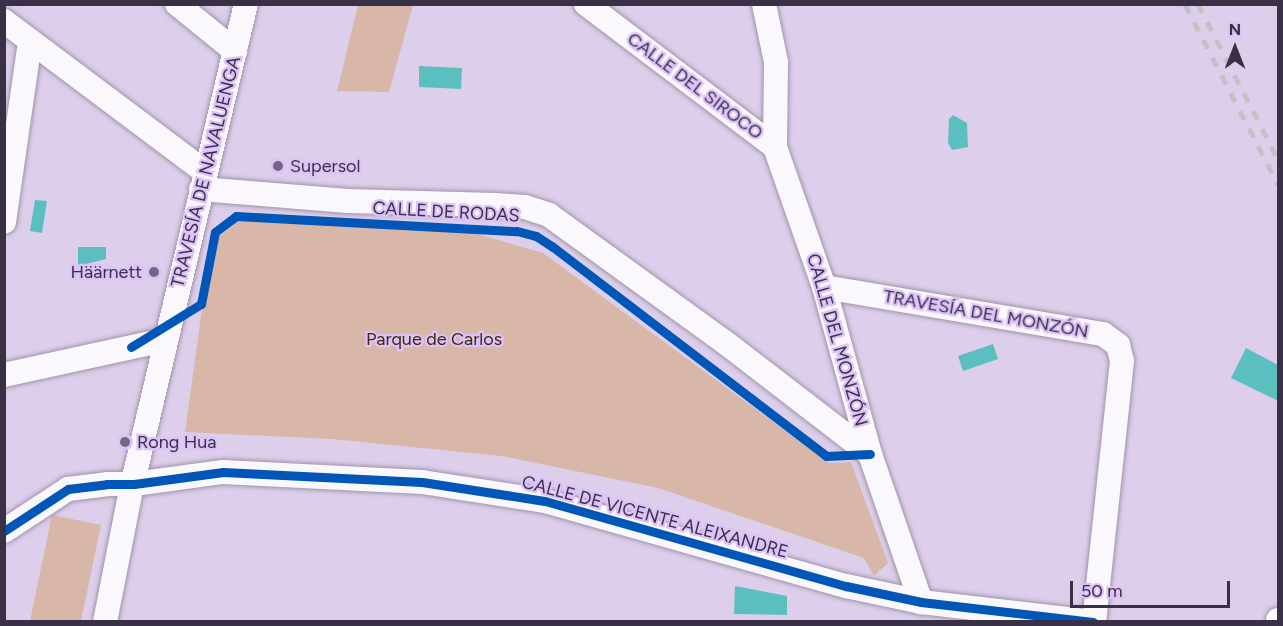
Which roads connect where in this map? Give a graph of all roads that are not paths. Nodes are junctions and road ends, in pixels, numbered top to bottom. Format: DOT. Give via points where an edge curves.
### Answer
graph roads {
  1 [pos="177,4"];
  2 [pos="246,4"];
  3 [pos="586,4"];
  4 [pos="764,4"];
  5 [pos="4,21"];
  6 [pos="30,42"];
  7 [pos="235,51"];
  8 [pos="776,147"];
  9 [pos="203,181"];
  10 [pos="4,222"];
  11 [pos="824,286"];
  12 [pos="165,340"];
  13 [pos="4,375"];
  14 [pos="870,454"];
  15 [pos="134,484"];
  16 [pos="4,531"];
  17 [pos="921,602"];
  18 [pos="105,621"];
  19 [pos="1094,621"];
  1 -- 7 [label="street"];
  2 -- 7 [label="street, TRAVESÍA DE NAVALUENGA"];
  3 -- 8 [label="street, CALLE DEL SIROCO"];
  4 -- 8 [label="street, CALLE DEL SIROCO" via="776,62"];
  5 -- 6 [label="street"];
  6 -- 9 [label="street"];
  6 -- 10 [label="street"];
  7 -- 9 [label="street, TRAVESÍA DE NAVALUENGA"];
  8 -- 11 [label="street, CALLE DEL MONZÓN"];
  9 -- 12 [label="street, TRAVESÍA DE NAVALUENGA"];
  9 -- 14 [label="street, CALLE DE RODAS" via="348,201 525,207 549,215 726,343"];
  11 -- 14 [label="street, CALLE DEL MONZÓN"];
  11 -- 19 [label="street, TRAVESÍA DEL MONZÓN" via="1103,334 1118,345 1122,361"];
  12 -- 13 [label="street"];
  12 -- 15 [label="street, TRAVESÍA DE NAVALUENGA"];
  14 -- 17 [label="street, CALLE DEL MONZÓN"];
  15 -- 16 [label="street, CALLE DE VICENTE ALEIXANDRE" via="68,489"];
  15 -- 17 [label="street, CALLE DE VICENTE ALEIXANDRE" via="223,472 422,482 497,492 623,521 846,586"];
  15 -- 18 [label="street, TRAVESÍA DE NAVALUENGA"];
  17 -- 19 [label="street, CALLE DE VICENTE ALEIXANDRE"];
}
